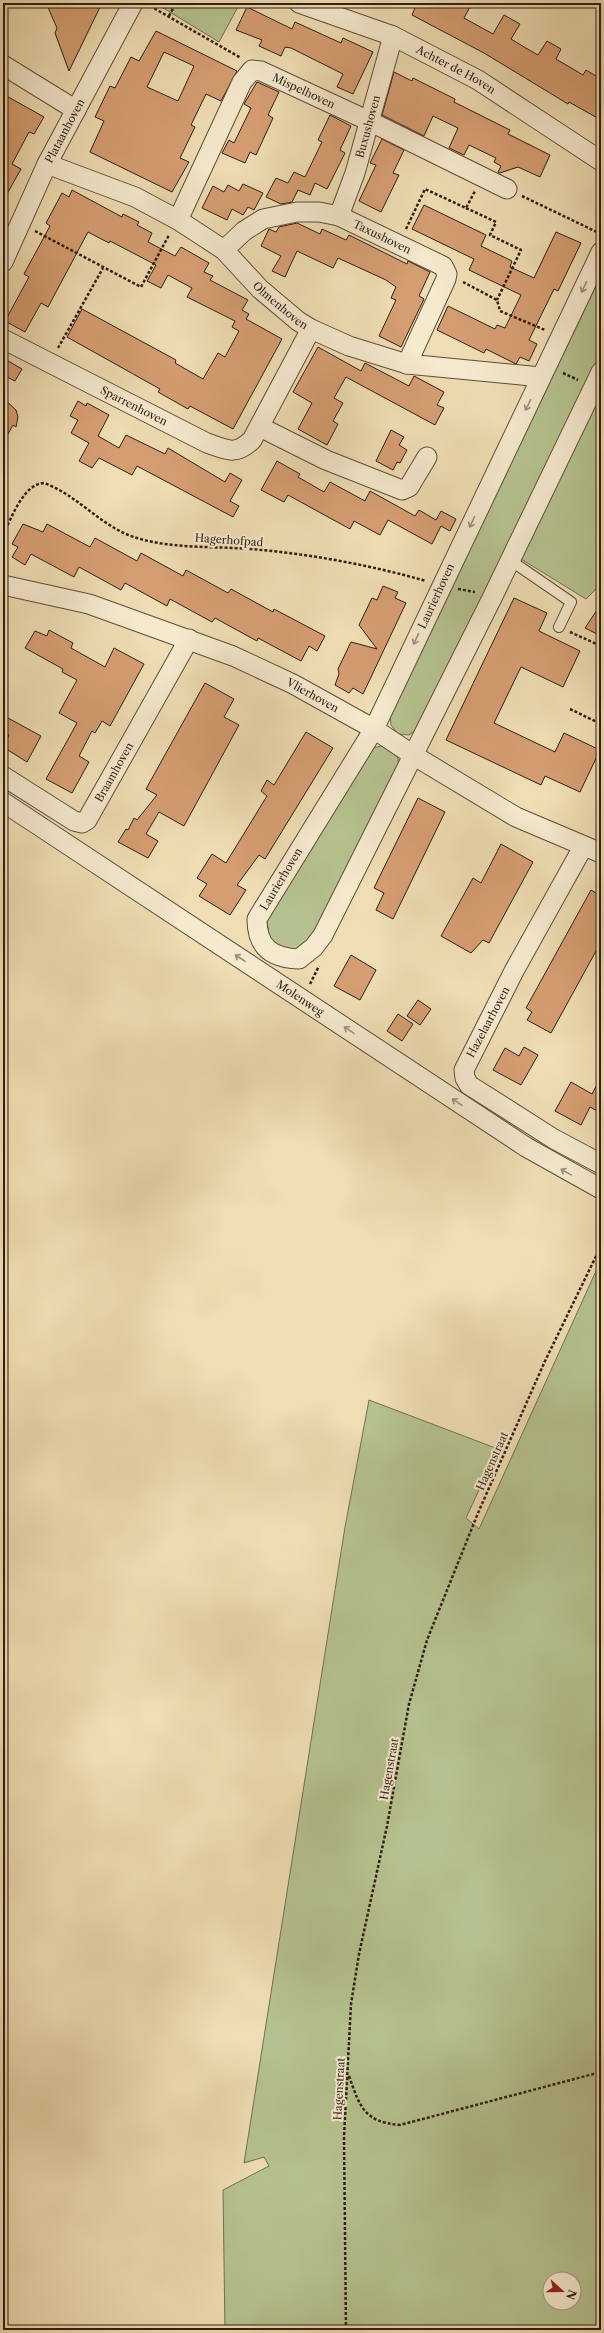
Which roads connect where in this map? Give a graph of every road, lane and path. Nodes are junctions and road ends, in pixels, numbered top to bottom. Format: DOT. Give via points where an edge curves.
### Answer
graph roads {
  1 [pos="133,3"];
  2 [pos="145,3"];
  3 [pos="176,3"];
  4 [pos="299,3"];
  5 [pos="169,16"];
  6 [pos="393,36"];
  7 [pos="3,65"];
  8 [pos="252,70"];
  9 [pos="76,110"];
  10 [pos="369,121"];
  11 [pos="601,161"];
  12 [pos="47,164"];
  13 [pos="482,176"];
  14 [pos="507,189"];
  15 [pos="466,208"];
  16 [pos="339,216"];
  17 [pos="178,220"];
  18 [pos="21,223"];
  19 [pos="601,234"];
  20 [pos="398,244"];
  21 [pos="224,250"];
  22 [pos="601,252"];
  23 [pos="3,262"];
  24 [pos="103,268"];
  25 [pos="447,274"];
  26 [pos="497,300"];
  27 [pos="311,329"];
  28 [pos="560,337"];
  29 [pos="3,339"];
  30 [pos="50,362"];
  31 [pos="407,364"];
  32 [pos="544,371"];
  33 [pos="597,380"];
  34 [pos="260,428"];
  35 [pos="427,457"];
  36 [pos="3,534"];
  37 [pos="510,560"];
  38 [pos="3,585"];
  39 [pos="441,585"];
  40 [pos="493,596"];
  41 [pos="559,627"];
  42 [pos="189,639"];
  43 [pos="601,646"];
  44 [pos="570,709"];
  45 [pos="601,724"];
  46 [pos="374,729"];
  47 [pos="413,755"];
  48 [pos="3,776"];
  49 [pos="3,802"];
  50 [pos="592,850"];
  51 [pos="601,1164"];
  52 [pos="601,1190"];
  53 [pos="601,1246"];
  54 [pos="601,2072"];
  55 [pos="348,2074"];
  56 [pos="346,2330"];
  1 -- 9 [label="street, Plataanhoven"];
  2 -- 5 [label="path"];
  3 -- 5 [label="path"];
  4 -- 6 [label="street, Achter de Hoven"];
  5 -- 8 [label="path" via="246,60"];
  6 -- 10 [label="street, Buxushoven"];
  6 -- 11 [label="street, Achter de Hoven" via="478,80"];
  7 -- 9 [label="street"];
  8 -- 10 [label="street, Mispelhoven" via="261,71"];
  8 -- 17 [label="street" via="242,82"];
  9 -- 12 [label="street, Plataanhoven"];
  10 -- 13 [label="street, Mispelhoven"];
  10 -- 16 [label="street, Buxushoven" via="355,173"];
  12 -- 17 [label="street, Olmenhoven" via="135,197"];
  12 -- 18 [label="street, Plataanhoven"];
  13 -- 14 [label="street, Mispelhoven"];
  13 -- 15 [label="path"];
  14 -- 19 [label="path"];
  15 -- 20 [label="path" via="425,189"];
  15 -- 26 [label="path" via="496,222 490,235 521,250"];
  16 -- 20 [label="street, Taxushoven"];
  16 -- 21 [label="street, Taxushoven" via="298,212 263,219 244,231"];
  17 -- 21 [label="street, Olmenhoven"];
  17 -- 24 [label="path" via="141,287"];
  18 -- 23 [label="street, Plataanhoven"];
  18 -- 24 [label="path"];
  20 -- 25 [label="street, Taxushoven" via="443,266"];
  21 -- 27 [label="street, Olmenhoven" via="280,307"];
  22 -- 28 [label="street, Laurierhoven, one-way"];
  24 -- 30 [label="path"];
  25 -- 26 [label="path"];
  25 -- 31 [label="street"];
  26 -- 28 [label="path" via="500,310"];
  27 -- 31 [label="street, Olmenhoven" via="349,346"];
  27 -- 34 [label="street, Sparrenhoven"];
  28 -- 32 [label="street, Laurierhoven"];
  29 -- 30 [label="street, Sparrenhoven"];
  30 -- 34 [label="street, Sparrenhoven" via="223,449 240,450 252,440"];
  31 -- 32 [label="street, Olmenhoven"];
  32 -- 33 [label="path"];
  32 -- 39 [label="street, Laurierhoven, one-way"];
  33 -- 37 [label="street, Laurierhoven"];
  34 -- 35 [label="street" via="326,460 402,490 409,487"];
  36 -- 39 [label="path, Hagerhofpad" via="28,489 44,482 114,528 136,538 158,543 253,549 356,564"];
  37 -- 40 [label="street, Laurierhoven"];
  37 -- 41 [label="lane" via="571,602"];
  38 -- 42 [label="street, Vlierhoven" via="89,604"];
  39 -- 40 [label="path, Hagerhofpad"];
  39 -- 46 [label="street, Laurierhoven, one-way"];
  40 -- 47 [label="street, Laurierhoven"];
  41 -- 43 [label="path"];
  42 -- 46 [label="street, Vlierhoven" via="293,684"];
  42 -- 48 [label="street, Braamhoven" via="87,820 82,823 74,821"];
  44 -- 45 [label="path"];
  46 -- 47 [label="street, Vlierhoven"];
  46 -- 47 [label="street, Laurierhoven" via="256,919 257,934 266,949 282,958 299,959 314,947 323,935"];
  47 -- 50 [label="street, Vlierhoven" via="516,817"];
  52 -- 49 [label="street, Molenweg, one-way" via="526,1147"];
  50 -- 51 [label="street, Hazelaarhoven" via="514,971 464,1070 469,1085 554,1139"];
  53 -- 55 [label="path, Hagenstraat" via="503,1454 454,1572 419,1668 409,1704 359,1954 352,2004"];
  54 -- 55 [label="path" via="400,2126 376,2122 367,2115 358,2103"];
  55 -- 56 [label="path, Hagenstraat" via="344,2137"];
}
